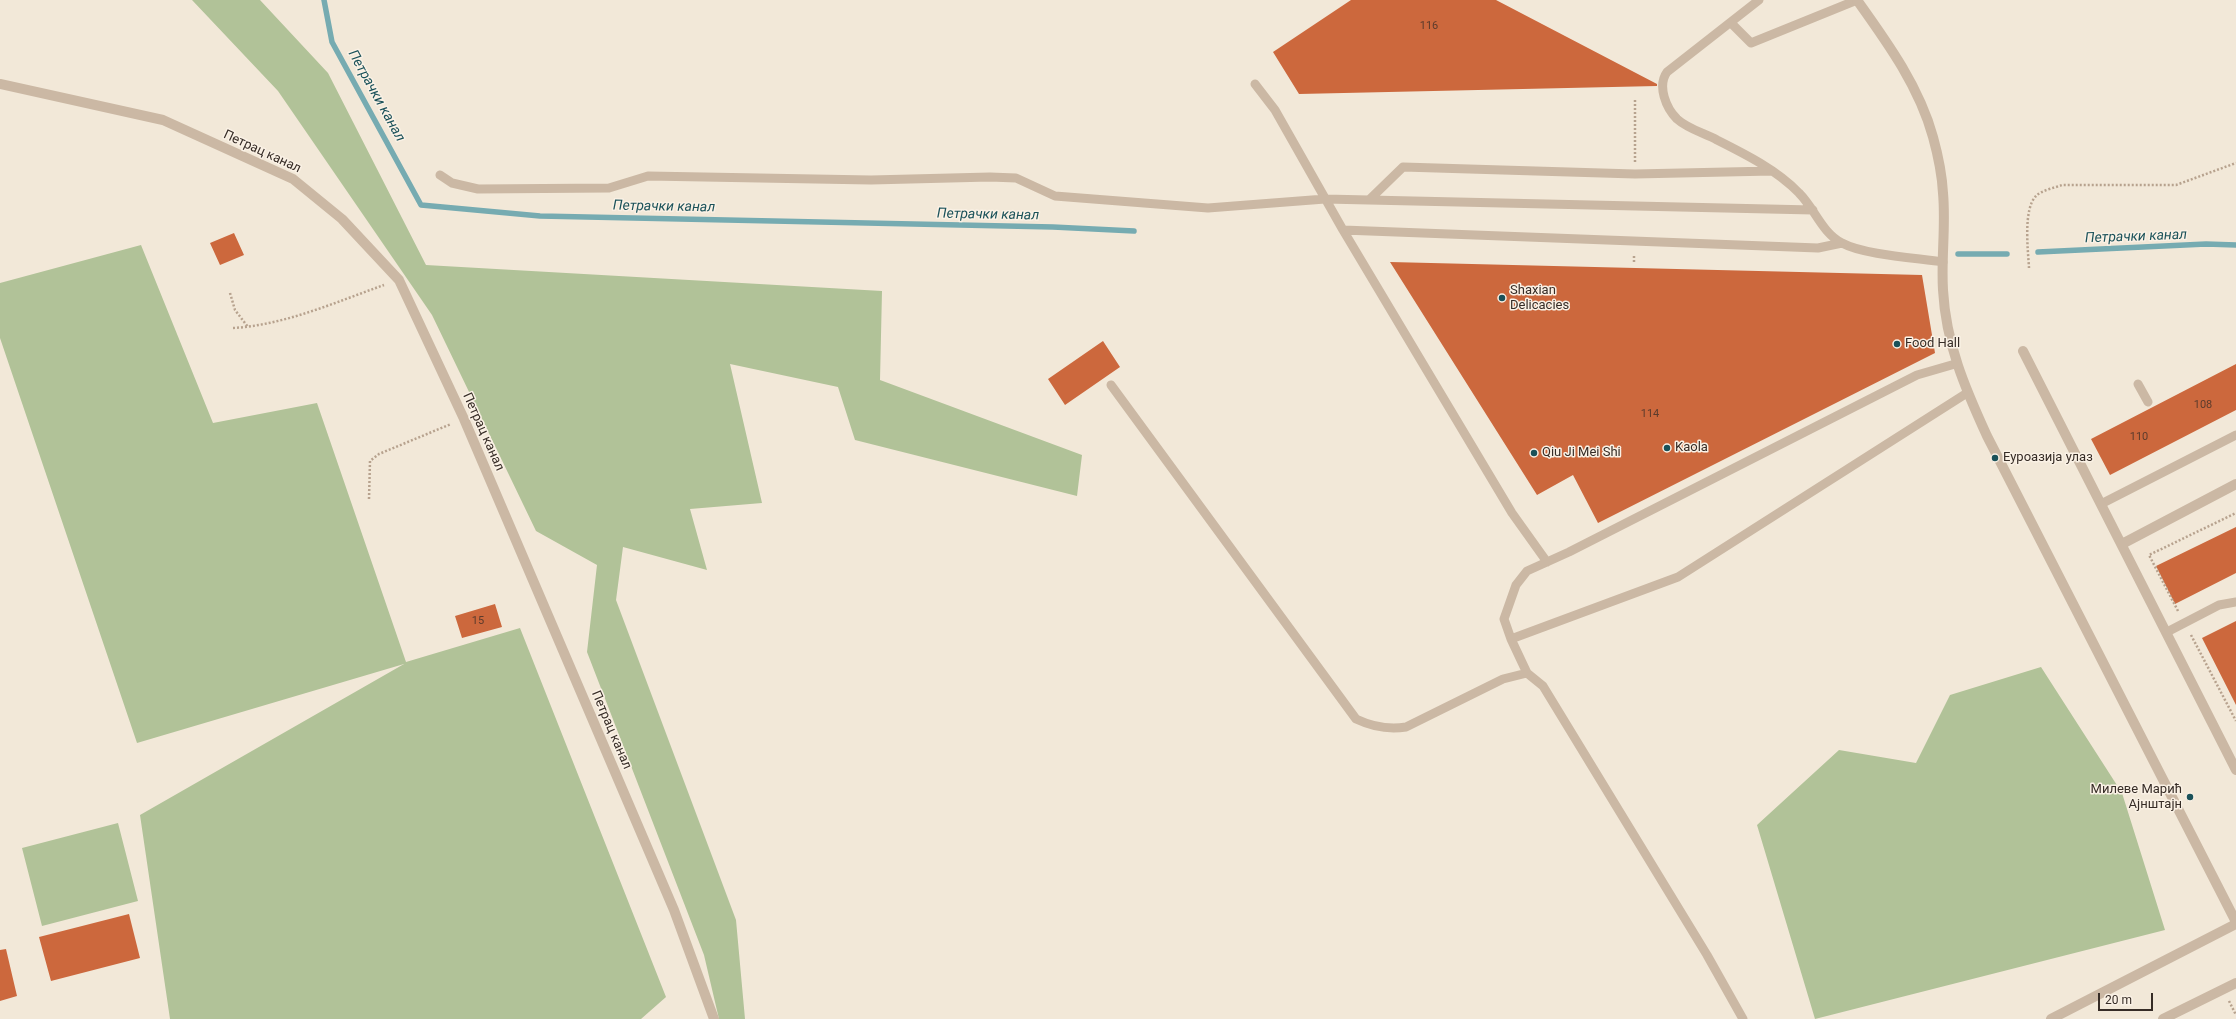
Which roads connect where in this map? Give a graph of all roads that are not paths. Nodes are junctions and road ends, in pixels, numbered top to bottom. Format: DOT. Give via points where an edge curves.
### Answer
graph roads {
  1 [pos="1759,0"];
  2 [pos="1857,0"];
  3 [pos="1730,22"];
  4 [pos="0,84"];
  5 [pos="1255,84"];
  6 [pos="1772,171"];
  7 [pos="440,175"];
  8 [pos="1325,199"];
  9 [pos="1369,200"];
  10 [pos="1813,210"];
  11 [pos="1343,230"];
  12 [pos="1842,243"];
  13 [pos="1944,262"];
  14 [pos="2023,351"];
  15 [pos="1955,364"];
  16 [pos="2138,384"];
  17 [pos="1111,385"];
  18 [pos="1967,393"];
  19 [pos="2148,402"];
  20 [pos="2236,436"];
  21 [pos="2236,484"];
  22 [pos="2101,504"];
  23 [pos="2122,544"];
  24 [pos="1547,562"];
  25 [pos="2236,602"];
  26 [pos="2167,632"];
  27 [pos="1511,639"];
  28 [pos="1527,673"];
  29 [pos="2236,770"];
  30 [pos="2236,923"];
  31 [pos="2236,983"];
  32 [pos="714,1019"];
  33 [pos="1743,1019"];
  34 [pos="2051,1019"];
  35 [pos="2163,1019"];
  1 -- 3 [label="lane"];
  2 -- 3 [label="lane" via="1751,43"];
  2 -- 13 [label="street" via="1900,64 1918,97 1933,136 1943,194"];
  3 -- 6 [label="lane" via="1667,72 1664,77 1664,95 1669,109 1686,126 1718,140"];
  4 -- 32 [label="street, Петрац канал" via="163,120 293,179 342,219 399,280 464,419 674,910"];
  5 -- 8 [label="lane" via="1275,110"];
  6 -- 9 [label="lane" via="1635,174 1403,167"];
  6 -- 10 [label="lane" via="1799,192"];
  7 -- 8 [label="lane" via="452,183 478,188 609,188 648,176 871,180 990,177 1016,178 1055,196 1201,207"];
  8 -- 9 [label="lane"];
  8 -- 11 [label="lane"];
  9 -- 10 [label="lane"];
  10 -- 12 [label="lane" via="1830,236"];
  11 -- 12 [label="lane" via="1818,248"];
  11 -- 24 [label="lane" via="1512,513"];
  12 -- 13 [label="lane" via="1858,249"];
  13 -- 15 [label="street" via="1942,290"];
  14 -- 22 [label="street"];
  15 -- 18 [label="street"];
  15 -- 24 [label="lane" via="1917,374"];
  16 -- 19 [label="lane"];
  17 -- 28 [label="lane" via="1356,719 1371,726 1393,729 1406,727 1503,679"];
  18 -- 27 [label="lane" via="1678,577"];
  18 -- 30 [label="street" via="1997,457"];
  20 -- 22 [label="lane"];
  21 -- 23 [label="street"];
  22 -- 23 [label="street"];
  23 -- 26 [label="street"];
  24 -- 27 [label="lane" via="1527,571 1516,585 1504,619"];
  25 -- 26 [label="lane" via="2219,605"];
  26 -- 29 [label="street"];
  27 -- 28 [label="lane"];
  28 -- 33 [label="lane" via="1543,686 1707,955"];
  30 -- 34 [label="street"];
  31 -- 35 [label="street"];
}
